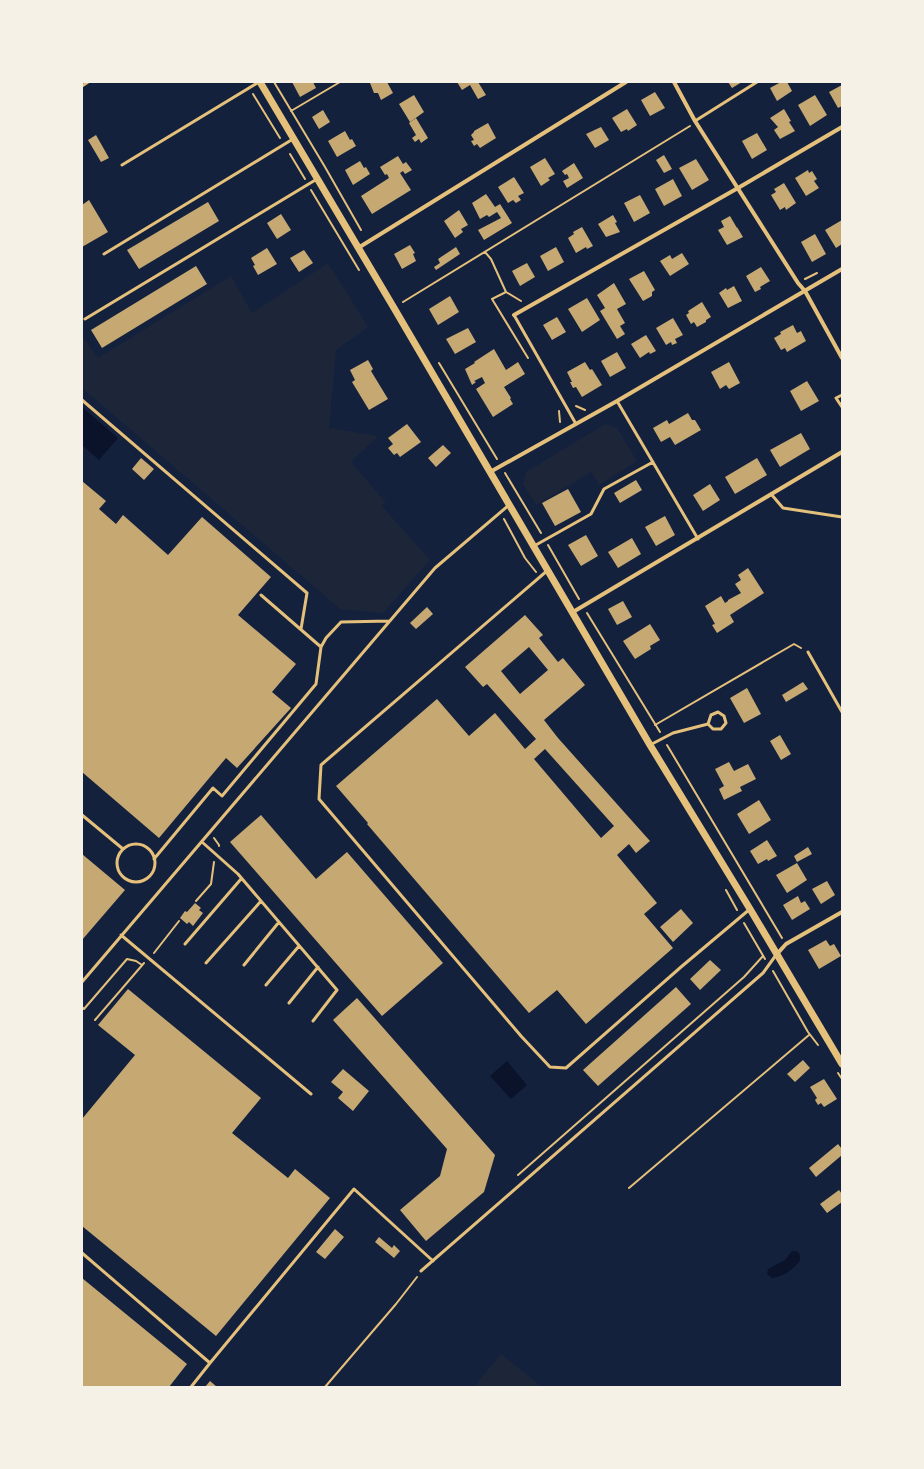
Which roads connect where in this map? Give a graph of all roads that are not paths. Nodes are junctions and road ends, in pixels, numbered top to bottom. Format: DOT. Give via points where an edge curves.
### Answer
graph roads {
  1 [pos="88,82"];
  2 [pos="260,82"];
  3 [pos="626,82"];
  4 [pos="674,82"];
  5 [pos="757,82"];
  6 [pos="82,86"];
  7 [pos="695,121"];
  8 [pos="842,127"];
  9 [pos="293,139"];
  10 [pos="122,164"];
  11 [pos="317,179"];
  12 [pos="738,188"];
  13 [pos="358,248"];
  14 [pos="104,254"];
  15 [pos="842,269"];
  16 [pos="805,291"];
  17 [pos="514,315"];
  18 [pos="85,319"];
  19 [pos="842,358"];
  20 [pos="842,395"];
  21 [pos="82,400"];
  22 [pos="617,401"];
  23 [pos="842,407"];
  24 [pos="576,424"];
  25 [pos="842,452"];
  26 [pos="652,462"];
  27 [pos="490,472"];
  28 [pos="771,494"];
  29 [pos="509,505"];
  30 [pos="842,517"];
  31 [pos="698,539"];
  32 [pos="534,546"];
  33 [pos="548,570"];
  34 [pos="261,595"];
  35 [pos="573,612"];
  36 [pos="390,621"];
  37 [pos="301,630"];
  38 [pos="321,647"];
  39 [pos="808,652"];
  40 [pos="842,712"];
  41 [pos="708,724"];
  42 [pos="650,745"];
  43 [pos="82,815"];
  44 [pos="202,842"];
  45 [pos="123,849"];
  46 [pos="154,859"];
  47 [pos="241,879"];
  48 [pos="260,901"];
  49 [pos="750,909"];
  50 [pos="842,912"];
  51 [pos="279,922"];
  52 [pos="121,935"];
  53 [pos="185,944"];
  54 [pos="300,946"];
  55 [pos="777,954"];
  56 [pos="206,963"];
  57 [pos="244,965"];
  58 [pos="318,967"];
  59 [pos="82,982"];
  60 [pos="266,985"];
  61 [pos="289,1003"];
  62 [pos="313,1021"];
  63 [pos="842,1064"];
  64 [pos="311,1094"];
  65 [pos="82,1253"];
  66 [pos="433,1261"];
  67 [pos="421,1271"];
  68 [pos="210,1363"];
  69 [pos="191,1387"];
  1 -- 6 [label="lane"];
  2 -- 9 [label="street"];
  2 -- 10 [label="lane"];
  3 -- 13 [label="street"];
  4 -- 7 [label="street"];
  5 -- 7 [label="lane"];
  7 -- 12 [label="street"];
  8 -- 12 [label="street"];
  9 -- 11 [label="street"];
  9 -- 14 [label="lane"];
  11 -- 13 [label="street"];
  11 -- 18 [label="lane"];
  12 -- 16 [label="street"];
  12 -- 17 [label="street"];
  13 -- 27 [label="street"];
  15 -- 16 [label="street"];
  16 -- 19 [label="street"];
  16 -- 22 [label="street"];
  17 -- 24 [label="lane"];
  20 -- 23 [label="lane" via="836,398"];
  21 -- 37 [label="lane" via="307,593"];
  22 -- 24 [label="street"];
  22 -- 26 [label="lane"];
  24 -- 27 [label="street"];
  25 -- 28 [label="street"];
  26 -- 31 [label="lane"];
  26 -- 32 [label="lane" via="604,489 590,514"];
  27 -- 29 [label="street"];
  28 -- 30 [label="lane" via="783,508"];
  28 -- 31 [label="street"];
  29 -- 32 [label="street"];
  29 -- 36 [label="lane" via="435,568"];
  31 -- 35 [label="street"];
  32 -- 33 [label="street"];
  33 -- 35 [label="street"];
  33 -- 49 [label="lane" via="321,765 319,799 550,1067 566,1068"];
  34 -- 37 [label="lane"];
  35 -- 42 [label="street"];
  36 -- 38 [label="lane" via="342,622"];
  36 -- 44 [label="lane"];
  37 -- 38 [label="lane"];
  38 -- 46 [label="lane" via="316,684 222,796 213,788"];
  39 -- 40 [label="lane"];
  41 -- 41 [label="lane" via="713,729 721,729 726,723 724,716 718,712 711,715"];
  41 -- 42 [label="lane" via="673,732"];
  42 -- 49 [label="street"];
  43 -- 45 [label="lane"];
  44 -- 47 [label="lane"];
  44 -- 52 [label="lane"];
  45 -- 46 [label="lane" via="135,844 141,845 152,853"];
  45 -- 46 [label="lane" via="119,854 118,867 123,877 128,880 140,882 150,876 155,865"];
  47 -- 48 [label="lane"];
  47 -- 53 [label="lane"];
  48 -- 51 [label="lane"];
  48 -- 56 [label="lane"];
  49 -- 55 [label="street"];
  50 -- 55 [label="street" via="786,944"];
  51 -- 54 [label="lane"];
  51 -- 57 [label="lane"];
  52 -- 59 [label="lane"];
  52 -- 64 [label="lane"];
  54 -- 58 [label="lane"];
  54 -- 60 [label="lane"];
  55 -- 63 [label="street"];
  55 -- 66 [label="lane" via="763,973"];
  58 -- 61 [label="lane"];
  58 -- 62 [label="lane" via="337,990"];
  65 -- 68 [label="lane"];
  66 -- 67 [label="lane"];
  66 -- 68 [label="lane" via="354,1189"];
  68 -- 69 [label="lane"];
}
